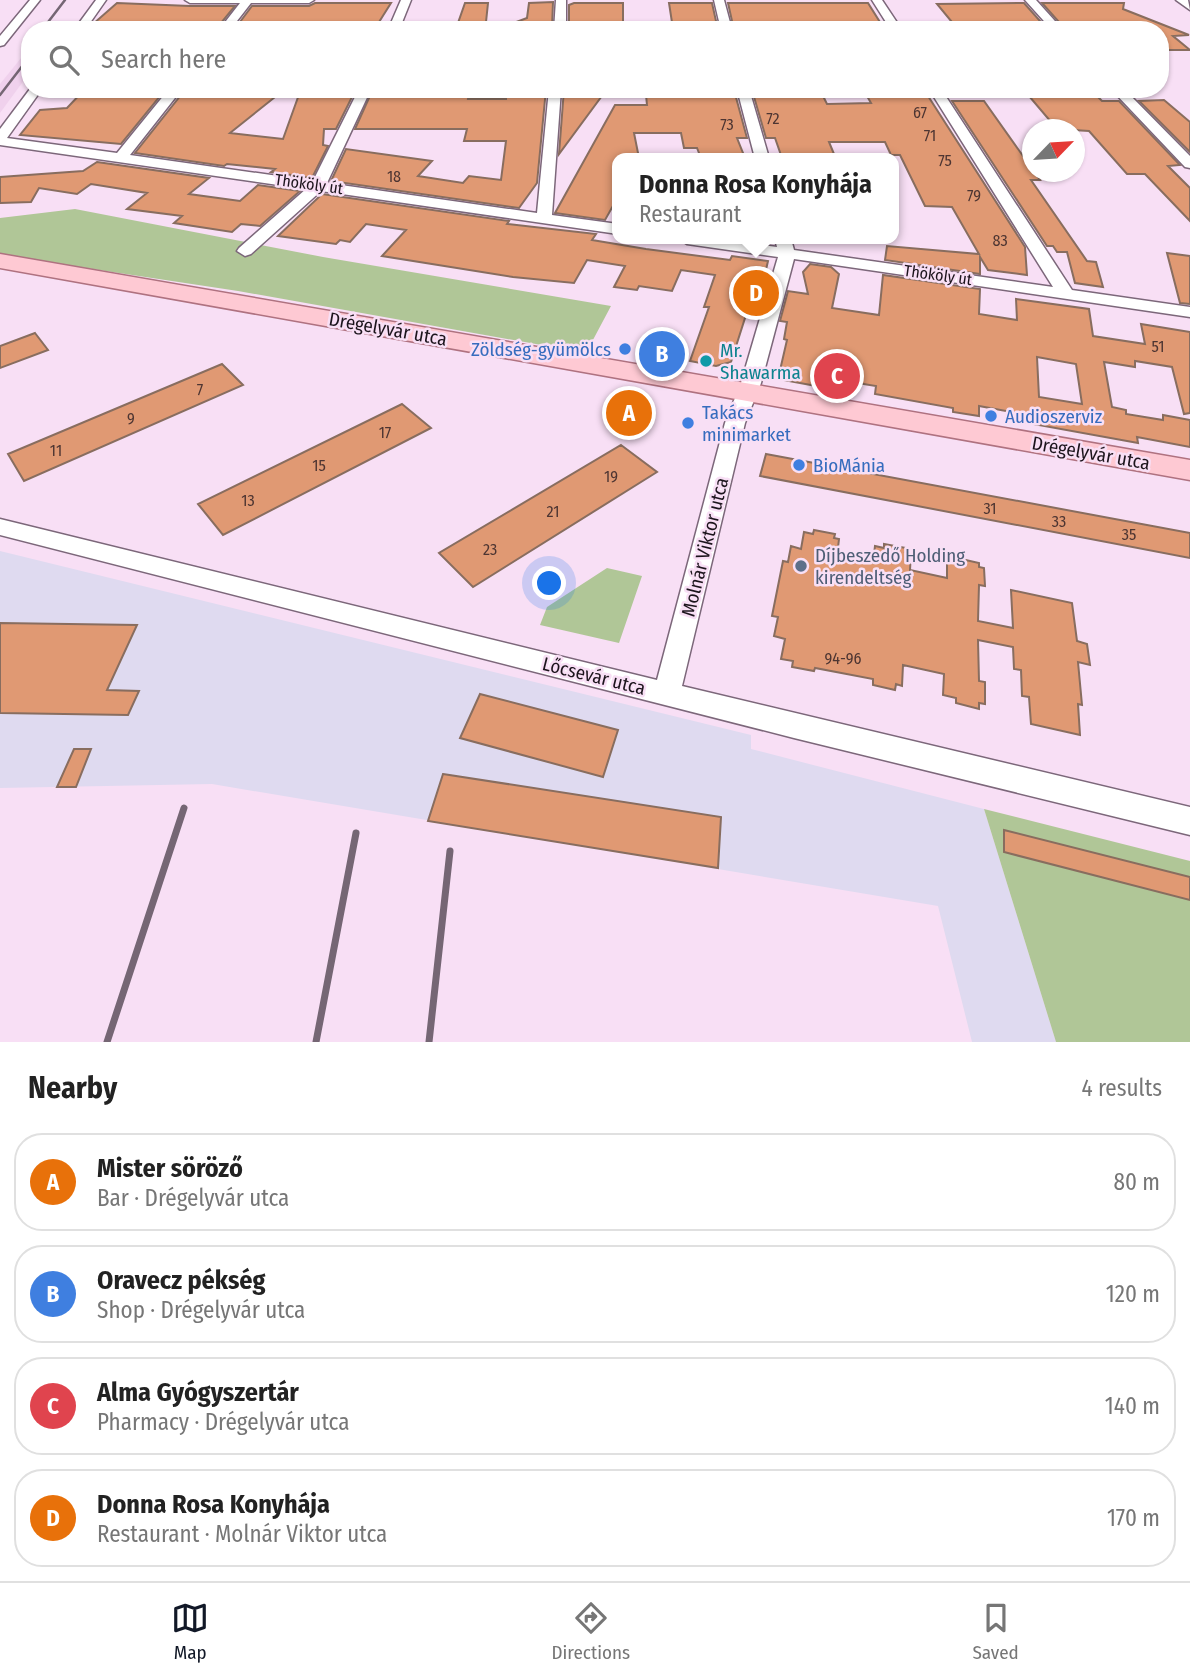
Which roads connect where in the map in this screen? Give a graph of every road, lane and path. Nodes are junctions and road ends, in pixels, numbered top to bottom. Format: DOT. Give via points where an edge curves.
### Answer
graph roads {
  1 [pos="35,0"];
  2 [pos="101,0"];
  3 [pos="190,0"];
  4 [pos="248,0"];
  5 [pos="309,0"];
  6 [pos="406,0"];
  7 [pos="561,0"];
  8 [pos="719,0"];
  9 [pos="877,0"];
  10 [pos="1030,0"];
  11 [pos="1181,0"];
  12 [pos="1190,7"];
  13 [pos="0,17"];
  14 [pos="20,19"];
  15 [pos="86,21"];
  16 [pos="231,21"];
  17 [pos="397,21"];
  18 [pos="560,21"];
  19 [pos="725,21"];
  20 [pos="891,21"];
  21 [pos="1050,21"];
  22 [pos="0,43"];
  23 [pos="30,98"];
  24 [pos="169,98"];
  25 [pos="361,98"];
  26 [pos="554,98"];
  27 [pos="745,98"];
  28 [pos="941,98"];
  29 [pos="1125,98"];
  30 [pos="0,140"];
  31 [pos="761,153"];
  32 [pos="121,158"];
  33 [pos="1190,164"];
  34 [pos="319,185"];
  35 [pos="544,218"];
  36 [pos="612,228"];
  37 [pos="757,244"];
  38 [pos="785,246"];
  39 [pos="245,251"];
  40 [pos="0,261"];
  41 [pos="1066,294"];
  42 [pos="1190,312"];
  43 [pos="746,391"];
  44 [pos="1190,471"];
  45 [pos="0,527"];
  46 [pos="667,694"];
  47 [pos="1190,821"];
  1 -- 14 [label="street"];
  2 -- 15 [label="street"];
  3 -- 4 [label="street"];
  4 -- 5 [label="street"];
  4 -- 16 [label="street"];
  6 -- 17 [label="street"];
  7 -- 18 [label="street"];
  8 -- 19 [label="street"];
  9 -- 20 [label="street"];
  10 -- 21 [label="street"];
  11 -- 12 [label="street"];
  13 -- 14 [label="street"];
  14 -- 22 [label="street"];
  23 -- 30 [label="street"];
  24 -- 32 [label="street"];
  25 -- 34 [label="street"];
  26 -- 35 [label="street"];
  27 -- 31 [label="street"];
  28 -- 41 [label="street"];
  29 -- 33 [label="street"];
  30 -- 32 [label="street, Thököly út"];
  32 -- 34 [label="street, Thököly út"];
  34 -- 35 [label="street, Thököly út"];
  34 -- 39 [label="street"];
  35 -- 36 [label="street, Thököly út"];
  37 -- 38 [label="street, Thököly út"];
  38 -- 41 [label="street, Thököly út"];
  38 -- 43 [label="street, Molnár Viktor utca"];
  40 -- 43 [label="main road, Drégelyvár utca"];
  41 -- 42 [label="street, Thököly út"];
  43 -- 44 [label="main road, Drégelyvár utca"];
  43 -- 46 [label="street, Molnár Viktor utca" via="734,423"];
  45 -- 46 [label="street, Lőcsevár utca"];
  46 -- 47 [label="street, Lőcsevár utca"];
}
